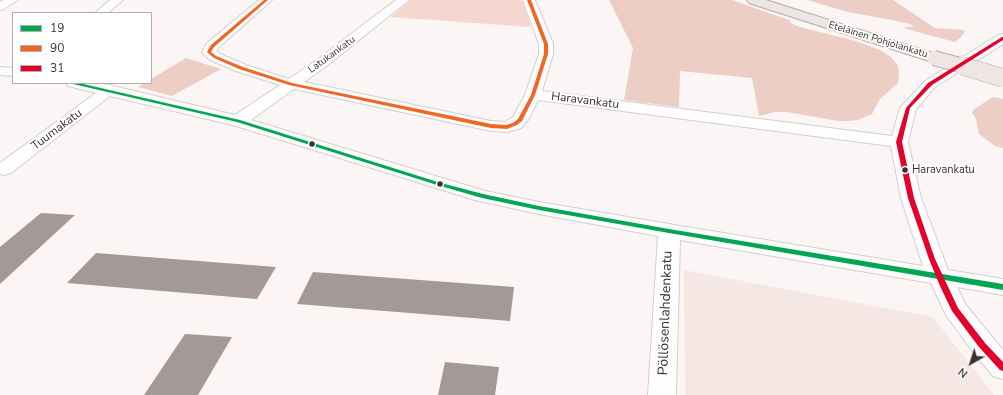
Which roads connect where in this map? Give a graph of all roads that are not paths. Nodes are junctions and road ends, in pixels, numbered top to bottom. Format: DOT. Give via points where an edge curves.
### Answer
graph roads {
  1 [pos="12,0"];
  2 [pos="117,0"];
  3 [pos="266,0"];
  4 [pos="403,0"];
  5 [pos="529,0"];
  6 [pos="753,0"];
  7 [pos="0,7"];
  8 [pos="102,12"];
  9 [pos="1003,38"];
  10 [pos="0,71"];
  11 [pos="12,72"];
  12 [pos="1003,78"];
  13 [pos="78,84"];
  14 [pos="291,84"];
  15 [pos="109,90"];
  16 [pos="532,95"];
  17 [pos="238,121"];
  18 [pos="899,142"];
  19 [pos="4,169"];
  20 [pos="669,231"];
  21 [pos="939,276"];
  22 [pos="1003,287"];
  23 [pos="1003,368"];
  24 [pos="662,395"];
  1 -- 7 [label="street"];
  2 -- 8 [label="street"];
  3 -- 14 [label="street" via="212,46 209,52 241,68"];
  4 -- 14 [label="street, Latukankatu"];
  5 -- 16 [label="street" via="546,44 546,54"];
  6 -- 12 [label="main road, Eteläinen Pohjolankatu, bridge"];
  9 -- 18 [label="street" via="930,84 908,108"];
  10 -- 11 [label="street"];
  13 -- 15 [label="street"];
  14 -- 16 [label="street" via="491,126 507,127 520,120"];
  14 -- 17 [label="street, Latukankatu"];
  15 -- 17 [label="street"];
  15 -- 19 [label="street, Tuumakatu"];
  16 -- 18 [label="street, Haravankatu"];
  17 -- 20 [label="street" via="482,196"];
  18 -- 21 [label="street" via="911,198"];
  20 -- 21 [label="street"];
  20 -- 24 [label="street, Pöllösenlahdenkatu"];
  21 -- 22 [label="street"];
  21 -- 23 [label="street" via="955,309"];
}
